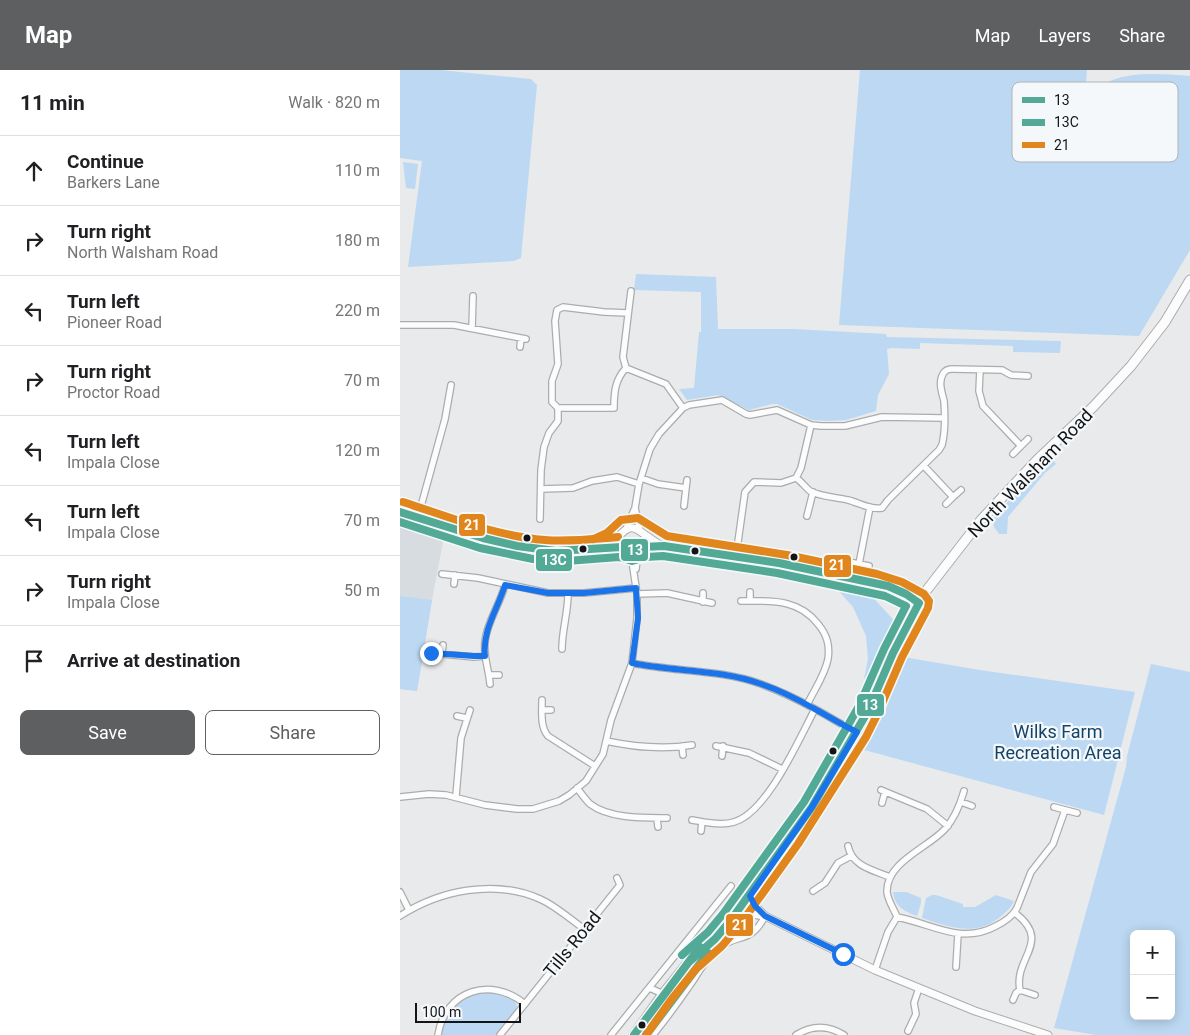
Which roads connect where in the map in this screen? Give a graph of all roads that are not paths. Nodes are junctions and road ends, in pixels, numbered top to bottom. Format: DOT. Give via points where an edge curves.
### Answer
graph roads {
  1 [pos="1190,280"];
  2 [pos="631,291"];
  3 [pos="473,296"];
  4 [pos="628,313"];
  5 [pos="400,325"];
  6 [pos="472,328"];
  7 [pos="520,347"];
  8 [pos="626,368"];
  9 [pos="980,370"];
  10 [pos="1028,376"];
  11 [pos="451,385"];
  12 [pos="558,408"];
  13 [pos="684,408"];
  14 [pos="944,418"];
  15 [pos="812,425"];
  16 [pos="1028,439"];
  17 [pos="1021,446"];
  18 [pos="1013,454"];
  19 [pos="924,466"];
  20 [pos="796,478"];
  21 [pos="688,480"];
  22 [pos="640,481"];
  23 [pos="686,488"];
  24 [pos="541,489"];
  25 [pos="961,490"];
  26 [pos="812,492"];
  27 [pos="953,497"];
  28 [pos="946,504"];
  29 [pos="684,506"];
  30 [pos="635,508"];
  31 [pos="870,508"];
  32 [pos="400,512"];
  33 [pos="807,516"];
  34 [pos="418,517"];
  35 [pos="540,519"];
  36 [pos="626,529"];
  37 [pos="641,532"];
  38 [pos="621,535"];
  39 [pos="664,546"];
  40 [pos="598,548"];
  41 [pos="640,548"];
  42 [pos="624,549"];
  43 [pos="736,556"];
  44 [pos="849,562"];
  45 [pos="859,564"];
  46 [pos="869,566"];
  47 [pos="442,574"];
  48 [pos="455,575"];
  49 [pos="635,578"];
  50 [pos="454,584"];
  51 [pos="505,585"];
  52 [pos="636,591"];
  53 [pos="750,592"];
  54 [pos="704,593"];
  55 [pos="568,594"];
  56 [pos="741,601"];
  57 [pos="750,601"];
  58 [pos="703,602"];
  59 [pos="712,603"];
  60 [pos="919,603"];
  61 [pos="443,645"];
  62 [pos="562,650"];
  63 [pos="431,653"];
  64 [pos="442,654"];
  65 [pos="485,656"];
  66 [pos="632,663"];
  67 [pos="490,675"];
  68 [pos="498,675"];
  69 [pos="490,684"];
  70 [pos="542,700"];
  71 [pos="807,704"];
  72 [pos="815,709"];
  73 [pos="470,710"];
  74 [pos="542,710"];
  75 [pos="550,710"];
  76 [pos="457,716"];
  77 [pos="466,718"];
  78 [pos="545,732"];
  79 [pos="857,732"];
  80 [pos="539,737"];
  81 [pos="606,741"];
  82 [pos="692,745"];
  83 [pos="682,746"];
  84 [pos="716,746"];
  85 [pos="723,746"];
  86 [pos="683,755"];
  87 [pos="722,756"];
  88 [pos="595,766"];
  89 [pos="782,769"];
  90 [pos="577,788"];
  91 [pos="964,791"];
  92 [pos="456,796"];
  93 [pos="400,797"];
  94 [pos="961,802"];
  95 [pos="882,803"];
  96 [pos="972,806"];
  97 [pos="812,807"];
  98 [pos="1054,807"];
  99 [pos="1065,810"];
  100 [pos="1077,813"];
  101 [pos="657,818"];
  102 [pos="667,818"];
  103 [pos="692,820"];
  104 [pos="702,822"];
  105 [pos="948,826"];
  106 [pos="658,827"];
  107 [pos="701,831"];
  108 [pos="848,846"];
  109 [pos="850,856"];
  110 [pos="890,877"];
  111 [pos="617,878"];
  112 [pos="732,886"];
  113 [pos="813,891"];
  114 [pos="400,892"];
  115 [pos="739,896"];
  116 [pos="750,896"];
  117 [pos="742,906"];
  118 [pos="409,910"];
  119 [pos="1014,913"];
  120 [pos="400,916"];
  121 [pos="765,916"];
  122 [pos="897,917"];
  123 [pos="584,929"];
  124 [pos="958,934"];
  125 [pos="689,962"];
  126 [pos="956,967"];
  127 [pos="874,970"];
  128 [pos="650,988"];
  129 [pos="919,988"];
  130 [pos="1020,990"];
  131 [pos="663,994"];
  132 [pos="1035,995"];
  133 [pos="1013,1000"];
  134 [pos="525,1004"];
  135 [pos="908,1031"];
  136 [pos="438,1035"];
  137 [pos="500,1035"];
  138 [pos="611,1035"];
  139 [pos="634,1035"];
  140 [pos="653,1035"];
  141 [pos="796,1035"];
  142 [pos="844,1035"];
  143 [pos="1048,1035"];
  1 -- 60 [label="main road, North Walsham Road" via="1165,322 1131,366 981,520"];
  2 -- 4 [label="street"];
  3 -- 6 [label="street"];
  4 -- 8 [label="street" via="623,357"];
  4 -- 12 [label="street" via="563,306 557,310 558,364 551,398"];
  5 -- 6 [label="street"];
  6 -- 7 [label="street" via="523,338"];
  8 -- 12 [label="street" via="618,378 614,408"];
  8 -- 13 [label="street" via="666,384"];
  9 -- 10 [label="street" via="1002,370 1017,379"];
  9 -- 14 [label="street" via="947,369 943,372"];
  9 -- 17 [label="street" via="979,391 983,406"];
  11 -- 34 [label="street"];
  12 -- 24 [label="street" via="558,421 544,447"];
  13 -- 15 [label="street" via="722,400 746,414 777,410"];
  13 -- 22 [label="street" via="653,442"];
  14 -- 15 [label="street" via="882,417 845,426"];
  14 -- 19 [label="street" via="942,445"];
  15 -- 20 [label="street"];
  16 -- 17 [label="street"];
  17 -- 18 [label="street"];
  19 -- 27 [label="street"];
  19 -- 31 [label="street" via="882,508"];
  20 -- 26 [label="street"];
  20 -- 43 [label="street" via="781,483 754,482 746,485"];
  21 -- 23 [label="street"];
  22 -- 23 [label="street"];
  22 -- 24 [label="street" via="617,477 573,488"];
  22 -- 30 [label="street"];
  23 -- 29 [label="street"];
  24 -- 35 [label="street"];
  25 -- 27 [label="street"];
  26 -- 31 [label="street"];
  26 -- 33 [label="street"];
  27 -- 28 [label="street"];
  30 -- 36 [label="street"];
  30 -- 37 [label="street"];
  31 -- 45 [label="street"];
  32 -- 34 [label="street"];
  34 -- 40 [label="street" via="525,548 572,551"];
  36 -- 37 [label="street" via="636,528"];
  36 -- 38 [label="street"];
  37 -- 39 [label="street"];
  37 -- 41 [label="street" via="644,541"];
  38 -- 40 [label="street"];
  38 -- 42 [label="street"];
  39 -- 41 [label="street"];
  39 -- 43 [label="street"];
  40 -- 42 [label="street"];
  41 -- 42 [label="street" via="632,552"];
  41 -- 49 [label="street"];
  42 -- 49 [label="street" via="632,561"];
  43 -- 60 [label="street" via="876,583 906,594"];
  44 -- 45 [label="street"];
  45 -- 46 [label="street"];
  47 -- 48 [label="street"];
  48 -- 50 [label="street"];
  48 -- 51 [label="street"];
  49 -- 52 [label="street"];
  51 -- 55 [label="street"];
  51 -- 65 [label="street" via="487,630"];
  52 -- 55 [label="street"];
  52 -- 58 [label="street"];
  52 -- 66 [label="street" via="638,618"];
  53 -- 57 [label="street"];
  54 -- 58 [label="street"];
  55 -- 62 [label="street"];
  56 -- 57 [label="street"];
  57 -- 71 [label="street" via="774,601 801,608 825,632 829,643 828,660"];
  58 -- 59 [label="street"];
  60 -- 79 [label="main road, North Walsham Road"];
  61 -- 64 [label="street"];
  63 -- 64 [label="street"];
  64 -- 65 [label="street"];
  65 -- 67 [label="street"];
  66 -- 71 [label="street" via="743,679"];
  66 -- 81 [label="street"];
  67 -- 68 [label="street"];
  67 -- 69 [label="street"];
  70 -- 74 [label="street"];
  71 -- 72 [label="street"];
  72 -- 79 [label="street"];
  72 -- 89 [label="street"];
  73 -- 77 [label="street"];
  74 -- 75 [label="street"];
  74 -- 78 [label="street"];
  76 -- 77 [label="street"];
  77 -- 92 [label="street"];
  78 -- 80 [label="street"];
  78 -- 88 [label="street"];
  79 -- 97 [label="main road, North Walsham Road"];
  81 -- 83 [label="street" via="644,747"];
  81 -- 88 [label="street"];
  82 -- 83 [label="street"];
  83 -- 86 [label="street"];
  84 -- 85 [label="street"];
  85 -- 87 [label="street"];
  85 -- 89 [label="street" via="749,753"];
  88 -- 90 [label="street"];
  89 -- 104 [label="street" via="765,797 745,817 721,824"];
  90 -- 92 [label="street" via="559,801 532,809 485,805"];
  90 -- 101 [label="street" via="591,804 609,812 632,818"];
  91 -- 94 [label="street"];
  92 -- 93 [label="street"];
  94 -- 96 [label="street"];
  94 -- 105 [label="street"];
  95 -- 105 [label="street" via="883,791 927,809"];
  97 -- 115 [label="main road, North Walsham Road" via="757,870"];
  97 -- 116 [label="main road, North Walsham Road"];
  98 -- 99 [label="street"];
  99 -- 100 [label="street"];
  99 -- 119 [label="street" via="1053,844 1031,872"];
  101 -- 102 [label="street"];
  101 -- 106 [label="street"];
  103 -- 104 [label="street"];
  104 -- 107 [label="street"];
  105 -- 110 [label="street" via="897,866"];
  108 -- 109 [label="street"];
  109 -- 110 [label="street" via="864,867"];
  109 -- 113 [label="street" via="838,863 825,883"];
  110 -- 122 [label="street" via="888,898"];
  111 -- 123 [label="street, Tills Road" via="622,885"];
  112 -- 128 [label="street"];
  114 -- 118 [label="street"];
  115 -- 116 [label="street"];
  115 -- 117 [label="street"];
  115 -- 125 [label="main road, North Walsham Road"];
  116 -- 117 [label="main road, North Walsham Road"];
  116 -- 121 [label="street"];
  117 -- 121 [label="street" via="753,915"];
  117 -- 125 [label="main road, North Walsham Road" via="715,939"];
  118 -- 120 [label="street"];
  118 -- 123 [label="street" via="448,894 486,888 506,890 540,899"];
  119 -- 124 [label="street" via="991,929"];
  119 -- 130 [label="street" via="1029,927 1032,935 1019,980"];
  121 -- 127 [label="street"];
  121 -- 140 [label="street" via="758,930 724,944 709,957"];
  122 -- 124 [label="street"];
  122 -- 127 [label="street"];
  123 -- 134 [label="street, Tills Road"];
  124 -- 126 [label="street"];
  125 -- 131 [label="main road, North Walsham Road"];
  127 -- 129 [label="street"];
  128 -- 131 [label="street"];
  128 -- 138 [label="street"];
  129 -- 135 [label="street" via="914,1003 916,1014"];
  129 -- 143 [label="street"];
  130 -- 132 [label="street"];
  130 -- 133 [label="street"];
  131 -- 139 [label="main road, North Walsham Road"];
  134 -- 136 [label="street" via="496,989 475,991 449,1008"];
  134 -- 137 [label="street, Tills Road"];
  141 -- 142 [label="street" via="816,1027"];
}
